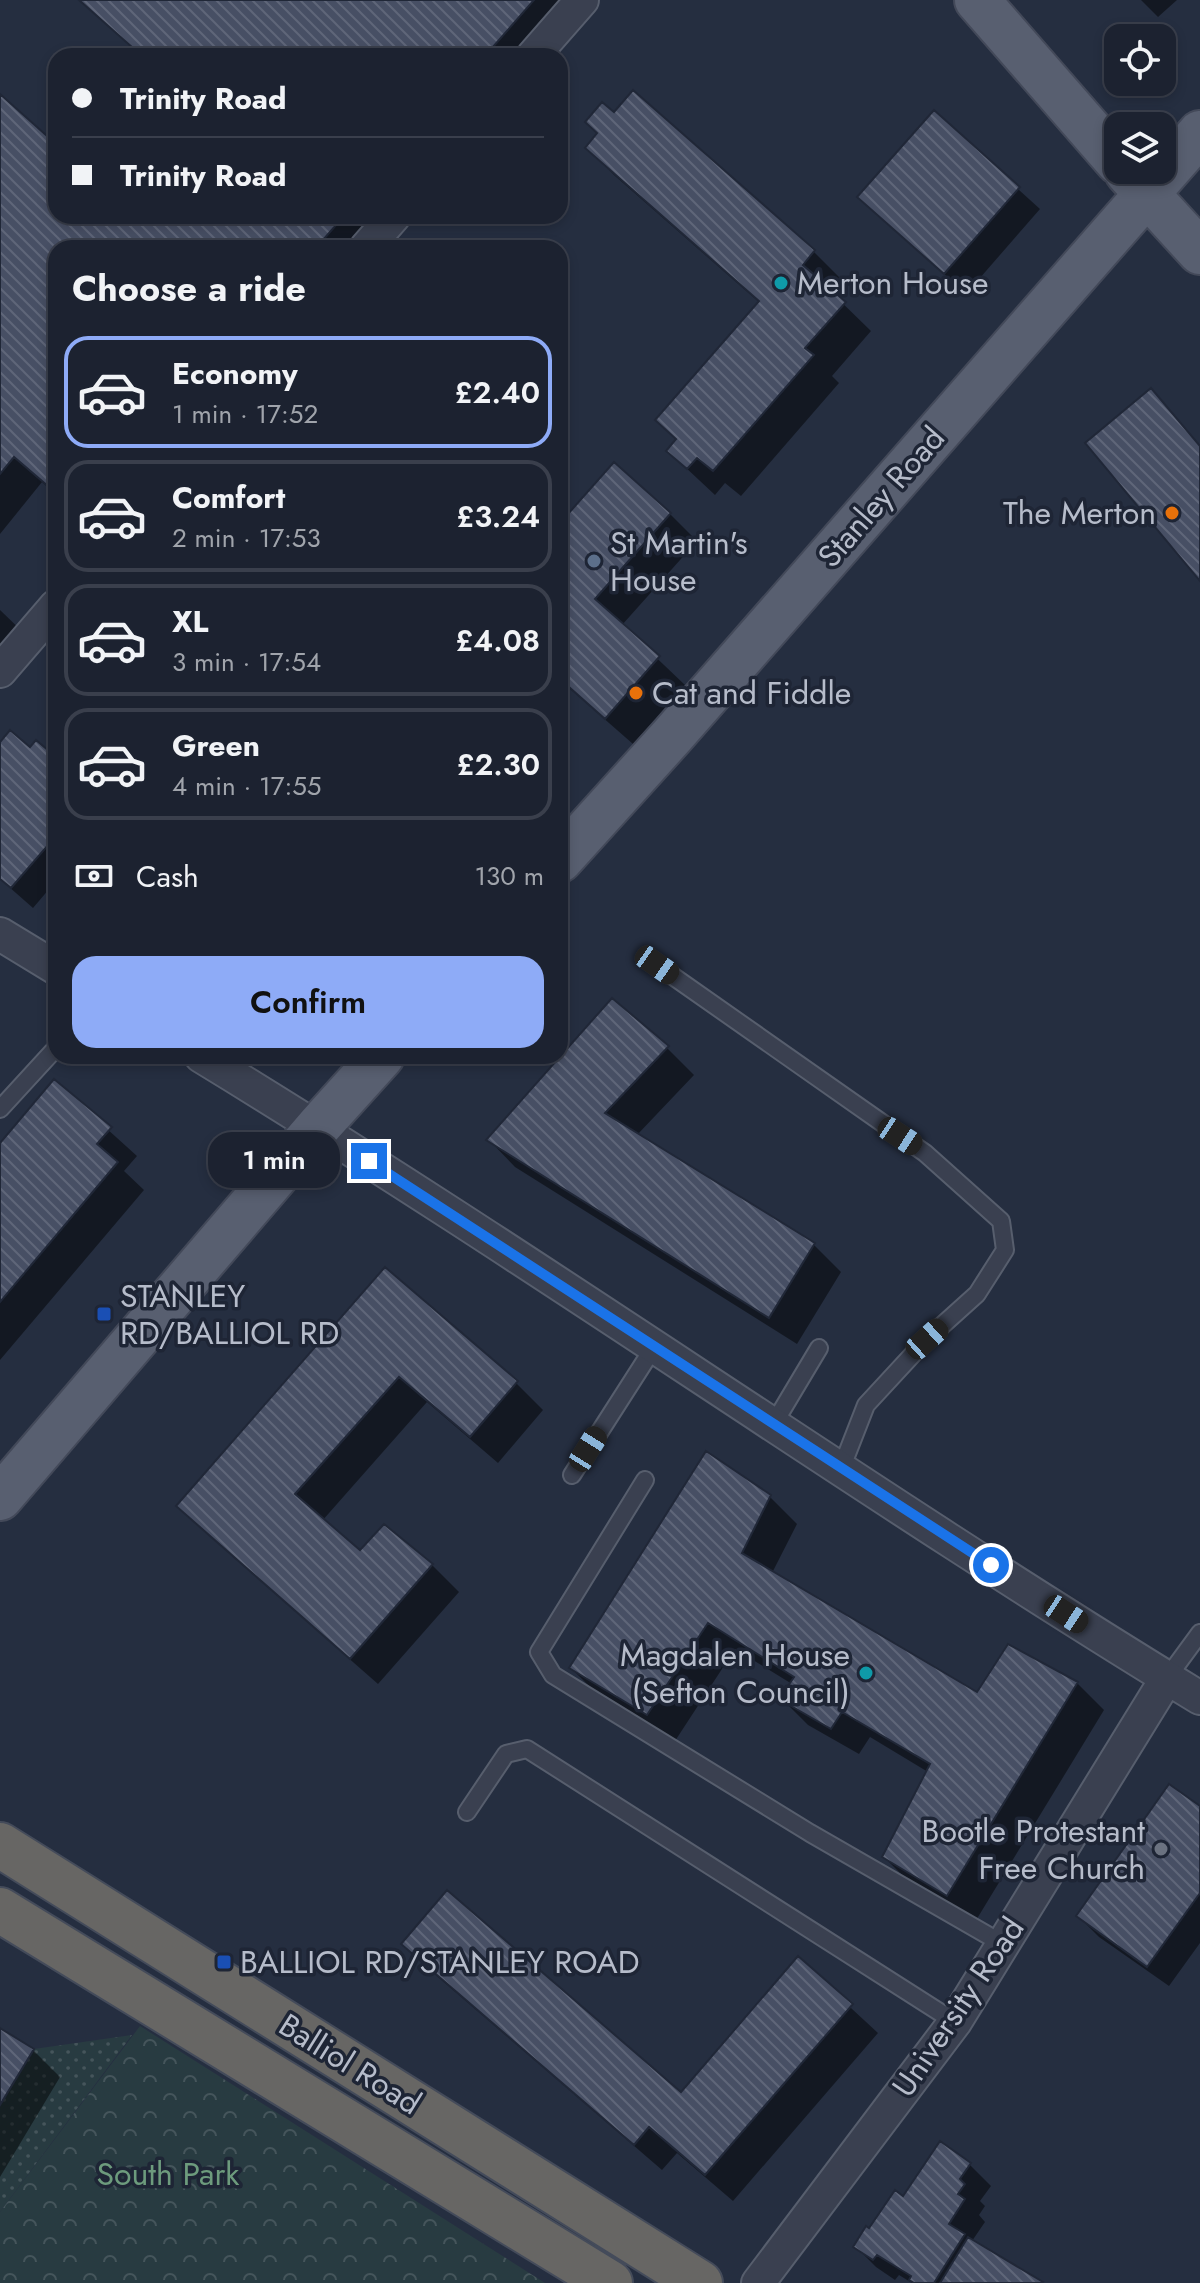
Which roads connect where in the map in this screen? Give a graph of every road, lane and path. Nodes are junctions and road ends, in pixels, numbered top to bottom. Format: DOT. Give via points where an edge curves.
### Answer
graph roads {
  1 [pos="582,0"];
  2 [pos="977,0"];
  3 [pos="540,48"];
  4 [pos="1200,133"];
  5 [pos="1104,146"];
  6 [pos="1176,151"];
  7 [pos="1134,184"];
  8 [pos="1138,184"];
  9 [pos="387,224"];
  10 [pos="373,240"];
  11 [pos="1200,252"];
  12 [pos="48,615"];
  13 [pos="0,671"];
  14 [pos="568,851"];
  15 [pos="0,934"];
  16 [pos="48,963"];
  17 [pos="657,965"];
  18 [pos="48,1057"];
  19 [pos="214,1064"];
  20 [pos="375,1064"];
  21 [pos="0,1109"];
  22 [pos="318,1127"];
  23 [pos="654,1347"];
  24 [pos="819,1348"];
  25 [pos="773,1425"];
  26 [pos="841,1469"];
  27 [pos="572,1475"];
  28 [pos="645,1480"];
  29 [pos="0,1498"];
  30 [pos="1200,1633"];
  31 [pos="1167,1678"];
  32 [pos="1200,1698"];
  33 [pos="467,1812"];
  34 [pos="0,1845"];
  35 [pos="0,1910"];
  36 [pos="1003,1944"];
  37 [pos="955,2022"];
  38 [pos="610,2283"];
  39 [pos="700,2283"];
  40 [pos="758,2283"];
  1 -- 3 [label="street"];
  2 -- 5 [label="main road"];
  4 -- 6 [label="main road, Stanley Road"];
  7 -- 14 [label="main road, Stanley Road" via="683,724"];
  8 -- 11 [label="main road"];
  9 -- 10 [label="street"];
  12 -- 13 [label="street"];
  15 -- 16 [label="street"];
  17 -- 26 [label="lane" via="925,1153 1001,1221 1005,1250 977,1294 866,1405"];
  18 -- 21 [label="lane"];
  19 -- 22 [label="street"];
  20 -- 22 [label="main road"];
  22 -- 23 [label="street"];
  22 -- 29 [label="main road"];
  23 -- 25 [label="street"];
  23 -- 27 [label="lane"];
  24 -- 25 [label="lane"];
  25 -- 26 [label="street"];
  26 -- 31 [label="street"];
  28 -- 36 [label="lane" via="539,1652 553,1675"];
  30 -- 31 [label="lane"];
  31 -- 32 [label="street"];
  31 -- 36 [label="street, University Road"];
  33 -- 37 [label="lane" via="506,1754 527,1749"];
  34 -- 39 [label="highway, Balliol Road"];
  35 -- 38 [label="highway, Balliol Road"];
  36 -- 37 [label="street, University Road"];
  37 -- 40 [label="street, University Road"];
}
